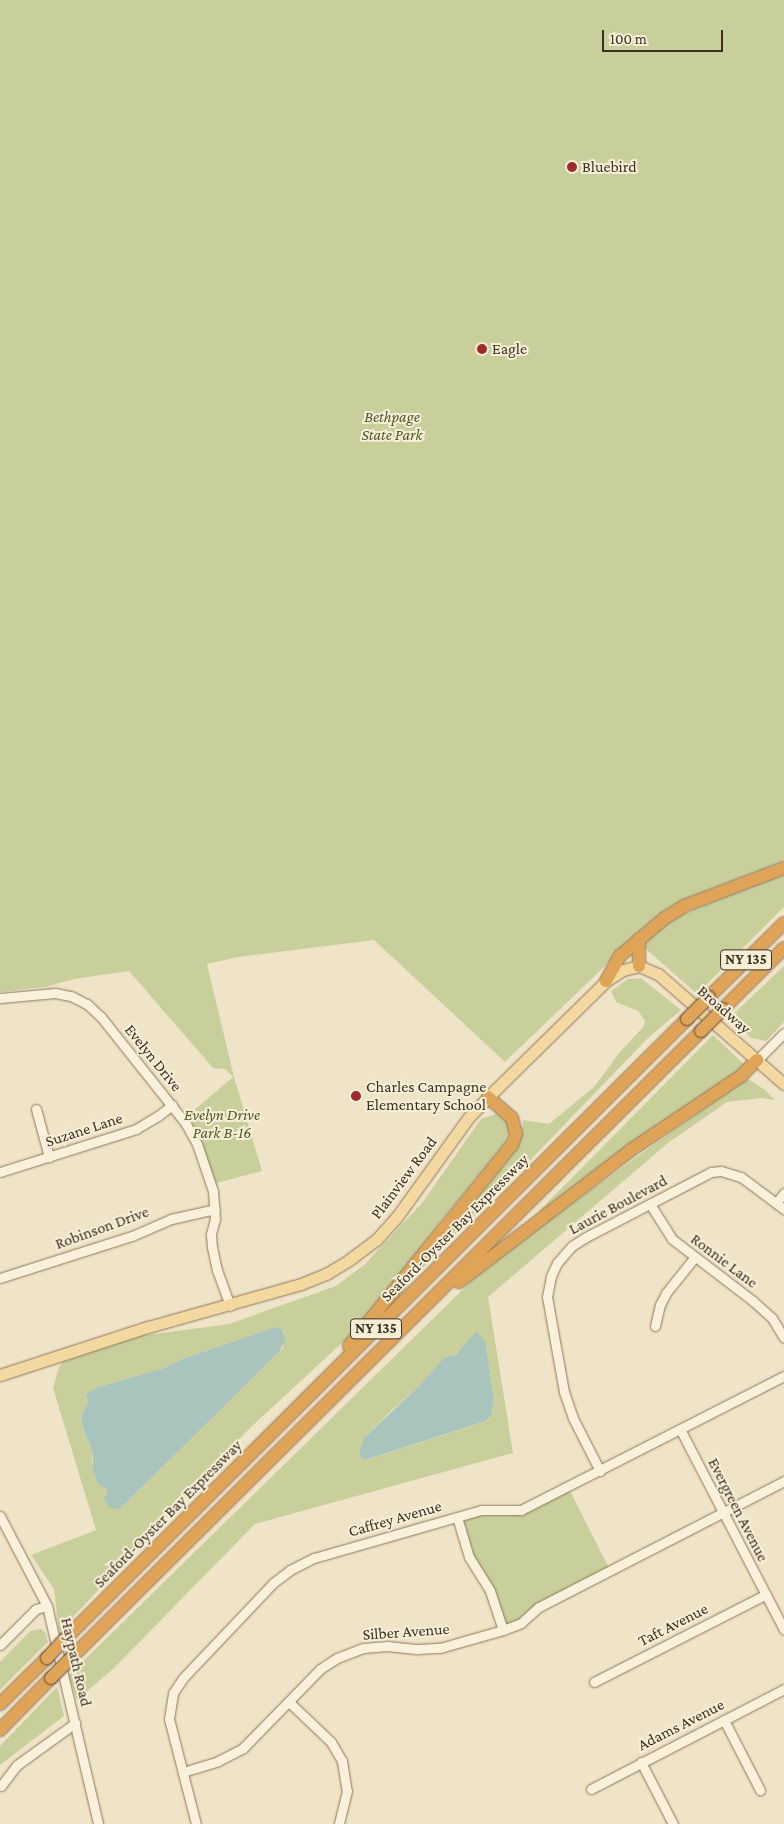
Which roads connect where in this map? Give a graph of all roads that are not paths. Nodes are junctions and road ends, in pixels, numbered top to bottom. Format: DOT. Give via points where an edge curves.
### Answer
graph roads {
  1 [pos="784,868"];
  2 [pos="784,923"];
  3 [pos="639,939"];
  4 [pos="784,948"];
  5 [pos="639,966"];
  6 [pos="606,981"];
  7 [pos="0,998"];
  8 [pos="784,1033"];
  9 [pos="757,1060"];
  10 [pos="784,1084"];
  11 [pos="488,1096"];
  12 [pos="172,1105"];
  13 [pos="36,1109"];
  14 [pos="49,1156"];
  15 [pos="0,1172"];
  16 [pos="784,1193"];
  17 [pos="650,1204"];
  18 [pos="780,1206"];
  19 [pos="215,1209"];
  20 [pos="694,1258"];
  21 [pos="0,1278"];
  22 [pos="230,1306"];
  23 [pos="412,1320"];
  24 [pos="655,1326"];
  25 [pos="784,1338"];
  26 [pos="0,1375"];
  27 [pos="784,1376"];
  28 [pos="314,1391"];
  29 [pos="680,1430"];
  30 [pos="600,1471"];
  31 [pos="784,1481"];
  32 [pos="723,1512"];
  33 [pos="0,1516"];
  34 [pos="457,1517"];
  35 [pos="765,1595"];
  36 [pos="47,1606"];
  37 [pos="503,1630"];
  38 [pos="784,1630"];
  39 [pos="0,1645"];
  40 [pos="594,1682"];
  41 [pos="784,1690"];
  42 [pos="289,1702"];
  43 [pos="0,1704"];
  44 [pos="724,1720"];
  45 [pos="75,1723"];
  46 [pos="0,1730"];
  47 [pos="641,1762"];
  48 [pos="183,1772"];
  49 [pos="1,1786"];
  50 [pos="592,1789"];
  51 [pos="760,1790"];
  52 [pos="98,1824"];
  53 [pos="196,1824"];
  54 [pos="339,1824"];
  55 [pos="673,1824"];
  1 -- 3 [label="highway" via="684,906 655,924"];
  2 -- 28 [label="highway, Seaford-Oyster Bay Expressway / NY 135, bridge"];
  3 -- 5 [label="highway"];
  3 -- 6 [label="highway" via="620,956"];
  4 -- 23 [label="highway, Seaford-Oyster Bay Expressway / NY 135, bridge"];
  5 -- 6 [label="main road, Plainview Road" via="623,970"];
  5 -- 9 [label="main road, Broadway" via="658,974"];
  6 -- 11 [label="main road, Plainview Road"];
  7 -- 12 [label="street, Evelyn Drive" via="55,993 87,1004"];
  8 -- 9 [label="street"];
  9 -- 10 [label="main road, Broadway"];
  9 -- 23 [label="highway" via="741,1076 631,1150 508,1242"];
  11 -- 22 [label="main road, Plainview Road" via="376,1240 326,1274"];
  11 -- 28 [label="highway" via="512,1118 516,1134 512,1145"];
  12 -- 14 [label="street, Suzane Lane" via="136,1129"];
  12 -- 19 [label="street, Evelyn Drive" via="197,1144 213,1191"];
  13 -- 14 [label="street"];
  14 -- 15 [label="street, Suzane Lane"];
  16 -- 18 [label="street"];
  17 -- 18 [label="street, Laurie Boulevard" via="705,1175 721,1171 741,1177"];
  17 -- 20 [label="street, Ronnie Lane" via="672,1239"];
  17 -- 30 [label="street, Laurie Boulevard" via="572,1246 557,1263 548,1287 548,1310 564,1392 573,1418"];
  19 -- 21 [label="street, Robinson Drive" via="171,1219 132,1236"];
  19 -- 22 [label="street, Evelyn Drive" via="212,1247"];
  20 -- 24 [label="street" via="666,1293"];
  20 -- 25 [label="street, Ronnie Lane" via="772,1318"];
  22 -- 26 [label="main road, Plainview Road" via="148,1327"];
  23 -- 46 [label="highway, Seaford-Oyster Bay Expressway / NY 135, bridge"];
  27 -- 29 [label="street, Caffrey Avenue"];
  28 -- 43 [label="highway, Seaford-Oyster Bay Expressway / NY 135, bridge"];
  29 -- 30 [label="street, Caffrey Avenue"];
  29 -- 32 [label="street, Evergreen Avenue"];
  30 -- 34 [label="street, Caffrey Avenue" via="521,1510 481,1510"];
  31 -- 32 [label="street, Silber Avenue"];
  32 -- 35 [label="street, Evergreen Avenue"];
  32 -- 37 [label="street, Silber Avenue" via="539,1607 521,1623"];
  33 -- 36 [label="street, Haypath Road"];
  34 -- 37 [label="street" via="469,1557 490,1591"];
  34 -- 48 [label="street, Caffrey Avenue" via="314,1558 273,1583 183,1678 173,1693 169,1719"];
  35 -- 38 [label="street, Evergreen Avenue"];
  35 -- 40 [label="street, Taft Avenue"];
  36 -- 39 [label="street" via="36,1609"];
  36 -- 45 [label="street, Haypath Road"];
  37 -- 42 [label="street, Silber Avenue" via="440,1648 387,1646 351,1652 320,1669"];
  41 -- 44 [label="street, Adams Avenue"];
  42 -- 48 [label="street, Silber Avenue" via="243,1748 218,1761"];
  42 -- 54 [label="street" via="331,1742 342,1761 347,1792"];
  44 -- 47 [label="street, Adams Avenue"];
  44 -- 51 [label="street"];
  45 -- 49 [label="street" via="17,1765"];
  45 -- 52 [label="street, Haypath Road"];
  47 -- 50 [label="street, Adams Avenue"];
  47 -- 55 [label="street"];
  48 -- 53 [label="street, Caffrey Avenue"];
}
